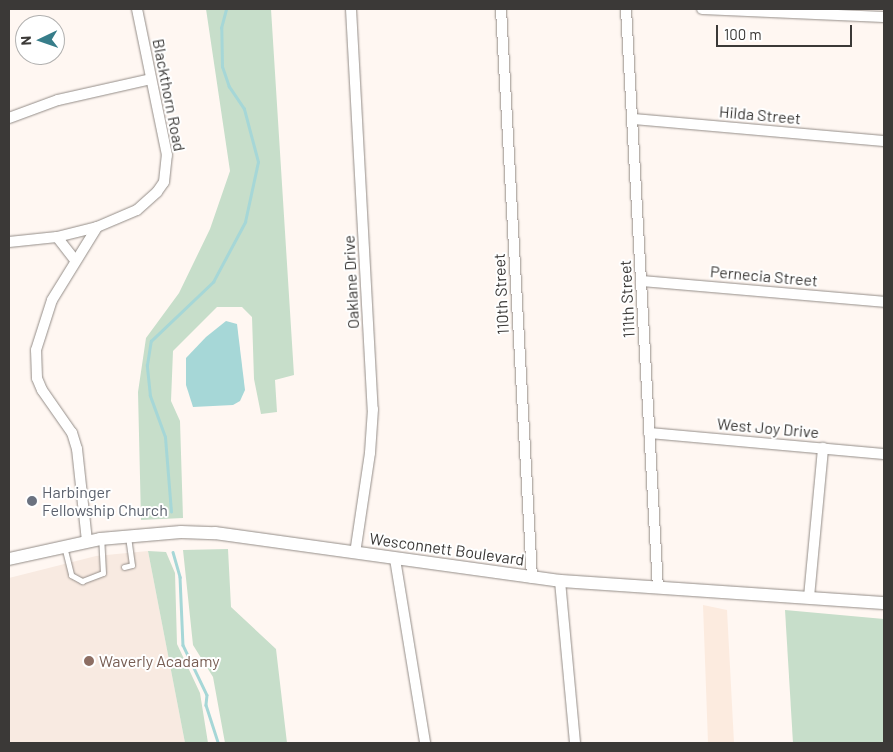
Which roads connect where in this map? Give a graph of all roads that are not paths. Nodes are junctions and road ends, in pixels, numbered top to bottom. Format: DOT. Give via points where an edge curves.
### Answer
graph roads {
  1 [pos="137,9"];
  2 [pos="351,9"];
  3 [pos="501,9"];
  4 [pos="626,9"];
  5 [pos="702,9"];
  6 [pos="884,17"];
  7 [pos="151,79"];
  8 [pos="9,118"];
  9 [pos="632,119"];
  10 [pos="884,141"];
  11 [pos="96,227"];
  12 [pos="57,237"];
  13 [pos="9,242"];
  14 [pos="74,259"];
  15 [pos="641,281"];
  16 [pos="884,302"];
  17 [pos="649,433"];
  18 [pos="824,448"];
  19 [pos="884,454"];
  20 [pos="128,535"];
  21 [pos="100,539"];
  22 [pos="87,541"];
  23 [pos="64,546"];
  24 [pos="355,552"];
  25 [pos="395,558"];
  26 [pos="9,559"];
  27 [pos="124,567"];
  28 [pos="532,578"];
  29 [pos="560,581"];
  30 [pos="658,588"];
  31 [pos="809,597"];
  32 [pos="884,603"];
  33 [pos="425,743"];
  34 [pos="574,743"];
  1 -- 7 [label="street, Blackthorn Road"];
  2 -- 24 [label="street, Oaklane Drive" via="373,409 370,453"];
  3 -- 28 [label="street, 110th Street"];
  4 -- 9 [label="street, 111th Street"];
  5 -- 6 [label="street"];
  7 -- 8 [label="street" via="58,100"];
  7 -- 11 [label="street, Blackthorn Road" via="167,155 164,182 136,210"];
  9 -- 10 [label="street, Hilda Street"];
  9 -- 15 [label="street, 111th Street"];
  11 -- 12 [label="street, Blackthorn Road"];
  11 -- 14 [label="street"];
  12 -- 13 [label="street, Blackthorn Road"];
  12 -- 14 [label="street"];
  14 -- 22 [label="street" via="45,316 35,364 42,390 72,433 78,448"];
  15 -- 16 [label="street, Pernecia Street"];
  15 -- 17 [label="street, 111th Street"];
  17 -- 18 [label="street, West Joy Drive"];
  17 -- 30 [label="street, 111th Street"];
  18 -- 19 [label="street, West Joy Drive"];
  18 -- 31 [label="street"];
  20 -- 21 [label="street, Wesconnett Boulevard"];
  20 -- 24 [label="street, Wesconnett Boulevard" via="215,533"];
  20 -- 27 [label="lane" via="132,565"];
  21 -- 22 [label="street, Wesconnett Boulevard"];
  21 -- 23 [label="lane" via="103,573 82,581 71,575"];
  22 -- 23 [label="street, Wesconnett Boulevard"];
  23 -- 26 [label="street, Wesconnett Boulevard"];
  24 -- 25 [label="street, Wesconnett Boulevard"];
  25 -- 28 [label="street, Wesconnett Boulevard"];
  25 -- 33 [label="street"];
  28 -- 29 [label="street, Wesconnett Boulevard"];
  29 -- 30 [label="street, Wesconnett Boulevard"];
  29 -- 34 [label="street"];
  30 -- 31 [label="street, Wesconnett Boulevard"];
  31 -- 32 [label="street, Wesconnett Boulevard"];
}
